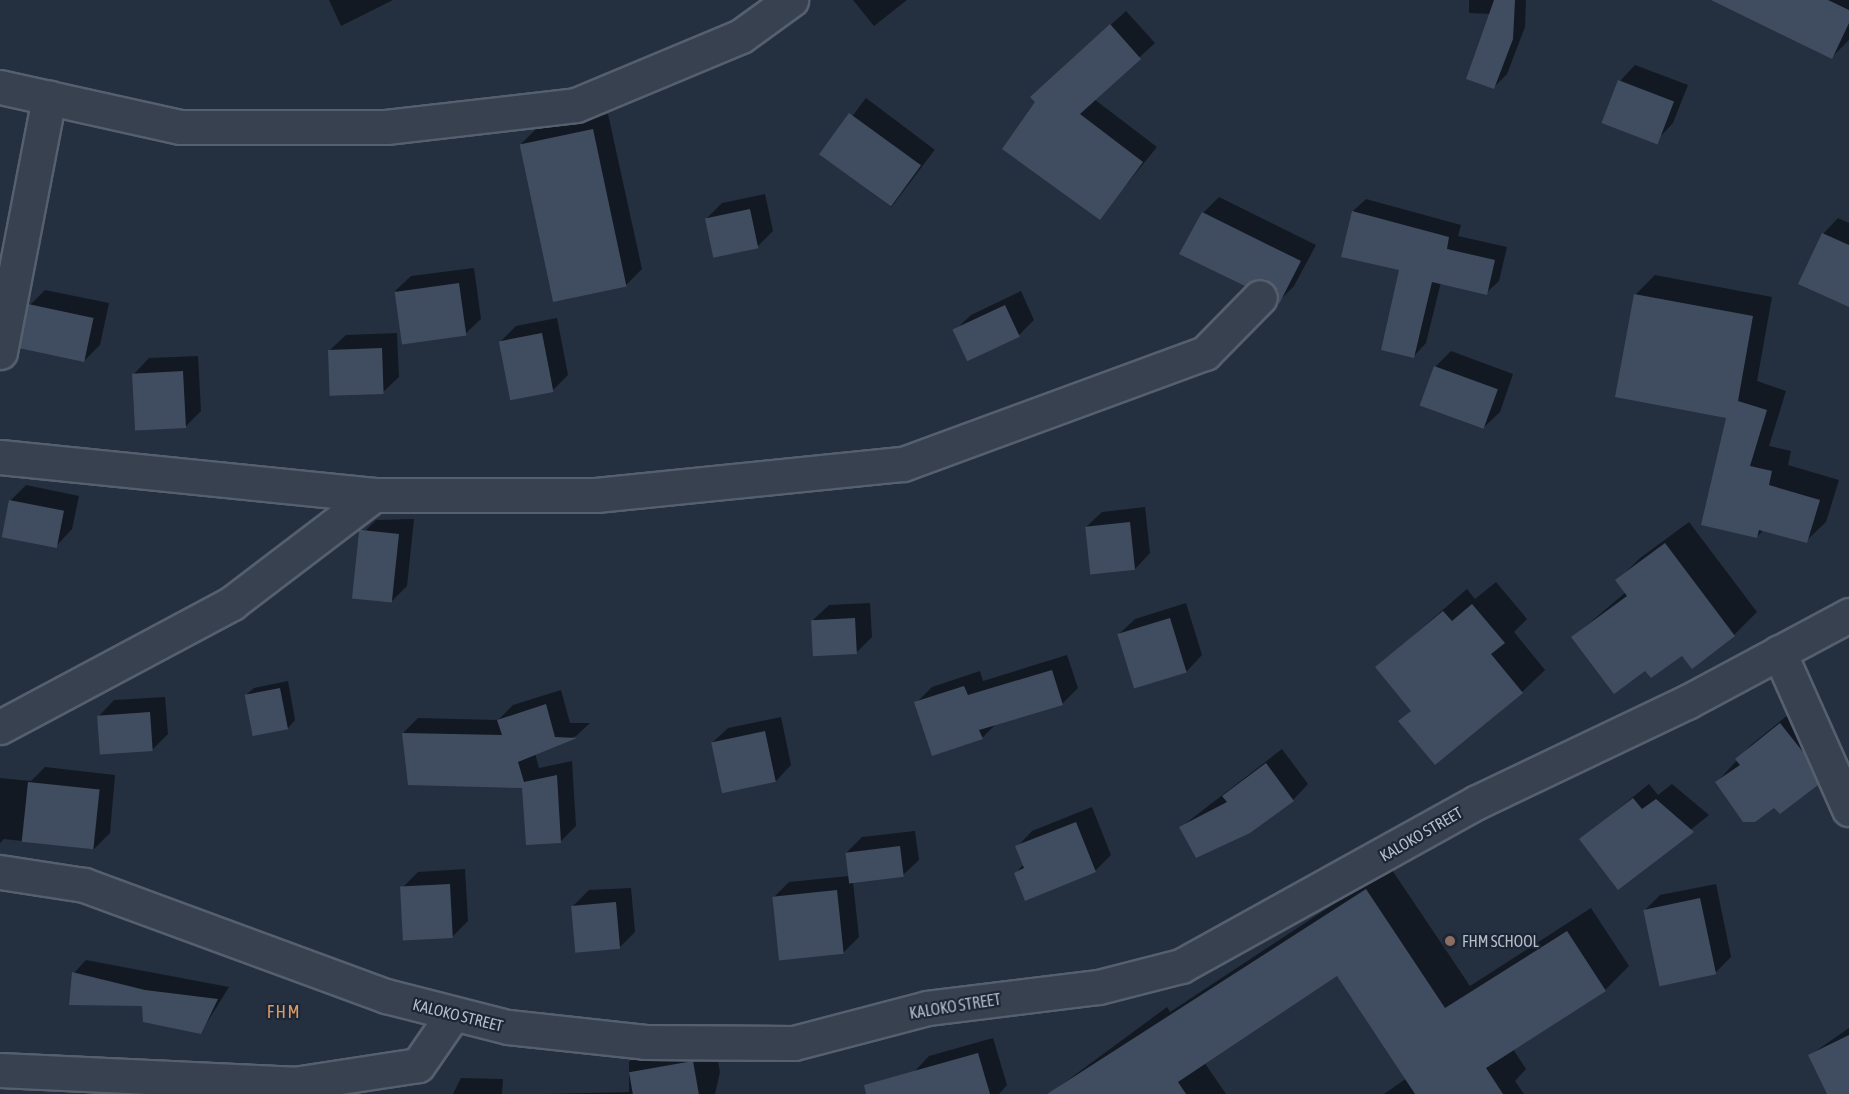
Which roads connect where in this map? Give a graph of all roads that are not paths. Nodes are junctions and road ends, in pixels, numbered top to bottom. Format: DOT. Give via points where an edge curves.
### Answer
graph roads {
  1 [pos="791,0"];
  2 [pos="0,87"];
  3 [pos="49,98"];
  4 [pos="1260,297"];
  5 [pos="0,352"];
  6 [pos="0,457"];
  7 [pos="375,495"];
  8 [pos="1849,615"];
  9 [pos="1779,652"];
  10 [pos="0,727"];
  11 [pos="1849,809"];
  12 [pos="0,872"];
  13 [pos="453,1014"];
  14 [pos="0,1070"];
  1 -- 3 [label="street" via="741,36 576,105 386,127 181,127"];
  2 -- 3 [label="street"];
  3 -- 5 [label="street"];
  4 -- 7 [label="street" via="1204,353 903,464 596,495"];
  6 -- 7 [label="street"];
  7 -- 10 [label="street" via="232,603"];
  8 -- 9 [label="street, KALOKO STREET"];
  9 -- 11 [label="street"];
  9 -- 13 [label="street, KALOKO STREET" via="1477,802 1181,966 1099,987 927,1008 794,1043 645,1042 508,1028"];
  12 -- 13 [label="street, KALOKO STREET" via="84,885 386,996"];
  13 -- 14 [label="street" via="418,1065 294,1084"];
}
